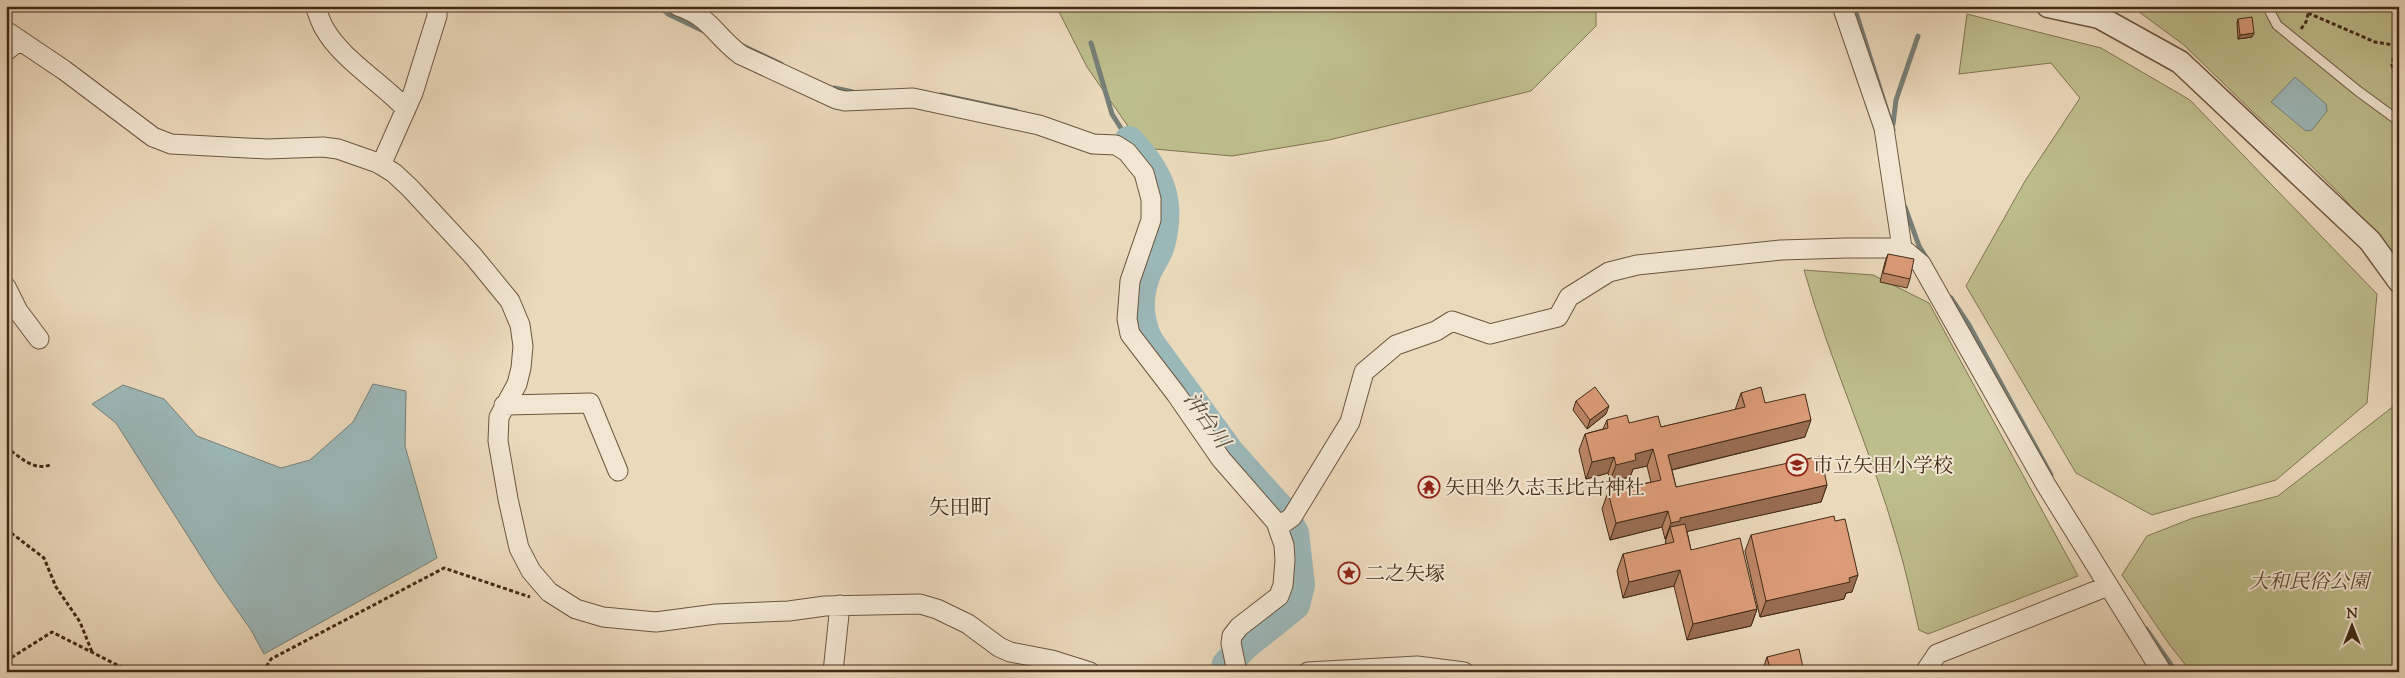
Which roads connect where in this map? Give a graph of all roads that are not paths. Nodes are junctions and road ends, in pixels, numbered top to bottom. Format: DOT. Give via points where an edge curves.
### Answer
graph roads {
  1 [pos="315,6"];
  2 [pos="437,6"];
  3 [pos="1842,6"];
  4 [pos="2048,6"];
  5 [pos="2268,6"];
  6 [pos="685,8"];
  7 [pos="11,40"];
  8 [pos="406,109"];
  9 [pos="2399,121"];
  10 [pos="381,165"];
  11 [pos="1902,248"];
  12 [pos="2399,281"];
  13 [pos="6,287"];
  14 [pos="39,339"];
  15 [pos="504,405"];
  16 [pos="618,471"];
  17 [pos="1285,522"];
  18 [pos="2108,586"];
  19 [pos="840,605"];
  20 [pos="1235,662"];
  21 [pos="833,672"];
  22 [pos="1090,672"];
  23 [pos="1308,672"];
  24 [pos="1464,672"];
  25 [pos="1925,672"];
  26 [pos="2162,672"];
  1 -- 8 [label="street" via="324,28 345,56"];
  2 -- 8 [label="street" via="428,47"];
  3 -- 11 [label="street" via="1884,128"];
  4 -- 12 [label="street" via="2099,17 2180,62 2370,241"];
  5 -- 9 [label="lane" via="2277,25"];
  6 -- 17 [label="street" via="709,22 741,55 836,99 913,98 1039,125 1085,142 1116,145 1127,152 1144,173 1152,211 1130,282 1127,319 1130,334 1221,459"];
  7 -- 10 [label="street" via="96,94 154,138 172,144 267,149 323,147 357,154"];
  8 -- 10 [label="street"];
  10 -- 15 [label="street" via="410,188 510,301 520,325 522,353 517,384"];
  11 -- 17 [label="street" via="1780,250 1636,265 1609,272 1569,297 1558,316 1490,334 1452,321 1436,331 1396,345 1364,372 1350,422"];
  11 -- 18 [label="street" via="1921,264"];
  13 -- 14 [label="street" via="18,311"];
  15 -- 16 [label="street" via="590,403"];
  15 -- 19 [label="street" via="499,417 498,441 519,548 549,592 576,609 603,618 656,622 722,613 789,611"];
  17 -- 20 [label="street" via="1283,585 1279,596 1232,636"];
  18 -- 25 [label="street" via="1937,654"];
  18 -- 26 [label="street"];
  19 -- 21 [label="street"];
  19 -- 22 [label="street" via="920,604 968,624 1010,652"];
  23 -- 24 [label="street" via="1417,666"];
}
